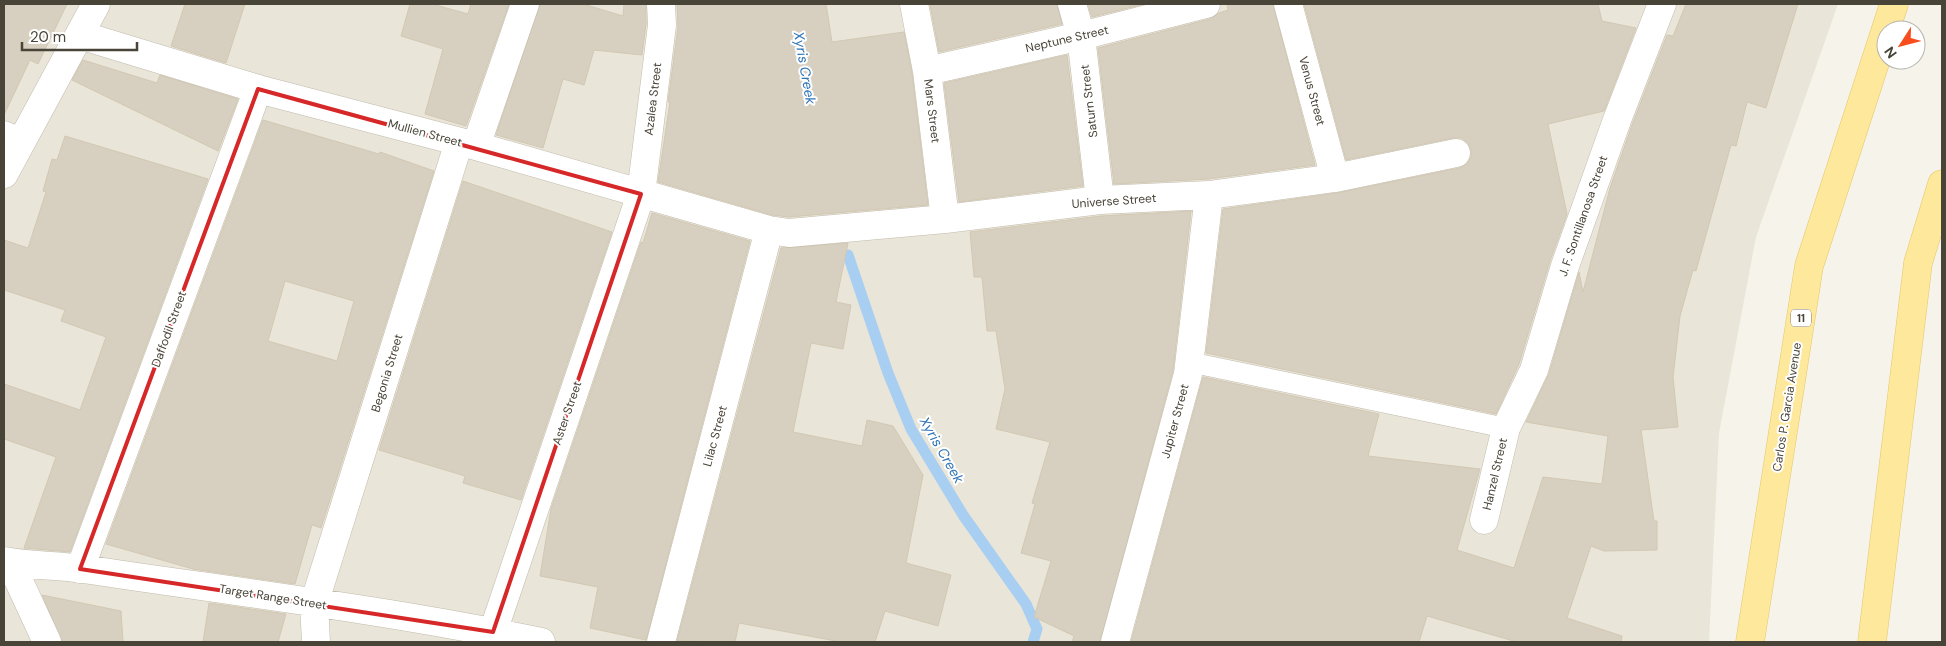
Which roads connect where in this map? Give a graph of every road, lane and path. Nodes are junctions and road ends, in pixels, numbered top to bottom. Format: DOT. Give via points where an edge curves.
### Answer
graph roads {
  1 [pos="96,4"];
  2 [pos="525,4"];
  3 [pos="661,4"];
  4 [pos="914,4"];
  5 [pos="1072,4"];
  6 [pos="1206,4"];
  7 [pos="1288,4"];
  8 [pos="1662,4"];
  9 [pos="1894,4"];
  10 [pos="80,35"];
  11 [pos="1081,36"];
  12 [pos="927,71"];
  13 [pos="258,89"];
  14 [pos="12,134"];
  15 [pos="468,144"];
  16 [pos="1456,153"];
  17 [pos="4,174"];
  18 [pos="1335,178"];
  19 [pos="1942,184"];
  20 [pos="641,194"];
  21 [pos="1209,195"];
  22 [pos="1100,200"];
  23 [pos="945,218"];
  24 [pos="769,230"];
  25 [pos="1189,362"];
  26 [pos="1506,428"];
  27 [pos="1484,520"];
  28 [pos="7,562"];
  29 [pos="80,569"];
  30 [pos="314,604"];
  31 [pos="493,632"];
  32 [pos="47,642"];
  33 [pos="316,642"];
  34 [pos="541,642"];
  35 [pos="661,642"];
  36 [pos="1115,642"];
  37 [pos="1750,642"];
  38 [pos="1872,642"];
  1 -- 10 [label="street"];
  2 -- 15 [label="street, Begonia Street"];
  3 -- 20 [label="street, Azalea Street" via="662,25"];
  4 -- 12 [label="street, Mars Street"];
  5 -- 11 [label="street, Saturn Street"];
  6 -- 11 [label="street, Neptune Street"];
  7 -- 18 [label="street, Venus Street"];
  8 -- 26 [label="street, J. F. Sontillanosa Street" via="1565,266 1534,370"];
  9 -- 37 [label="main road, Carlos P. Garcia Avenue / 11" via="1809,266"];
  10 -- 13 [label="street, Mullien Street"];
  10 -- 14 [label="street"];
  11 -- 12 [label="street, Neptune Street"];
  11 -- 22 [label="street, Saturn Street"];
  12 -- 23 [label="street, Mars Street"];
  13 -- 15 [label="street, Mullien Street"];
  13 -- 29 [label="street, Daffodil Street"];
  14 -- 17 [label="street"];
  15 -- 20 [label="street, Mullien Street"];
  15 -- 30 [label="street, Begonia Street"];
  16 -- 18 [label="street, Universe Street"];
  18 -- 21 [label="street, Universe Street"];
  19 -- 38 [label="main road" via="1918,263"];
  20 -- 24 [label="street, Mullien Street"];
  20 -- 31 [label="street, Aster Street"];
  21 -- 22 [label="street, Universe Street"];
  21 -- 25 [label="street, Jupiter Street"];
  22 -- 23 [label="street, Universe Street"];
  23 -- 24 [label="street, Universe Street" via="789,233"];
  24 -- 35 [label="street, Lilac Street"];
  25 -- 26 [label="lane"];
  25 -- 36 [label="street, Jupiter Street"];
  26 -- 27 [label="street, Hanzel Street"];
  28 -- 29 [label="street, Target Range Street"];
  28 -- 32 [label="street"];
  29 -- 30 [label="street, Target Range Street"];
  30 -- 31 [label="street, Target Range Street"];
  30 -- 33 [label="street"];
  31 -- 34 [label="street, Target Range Street"];
}
